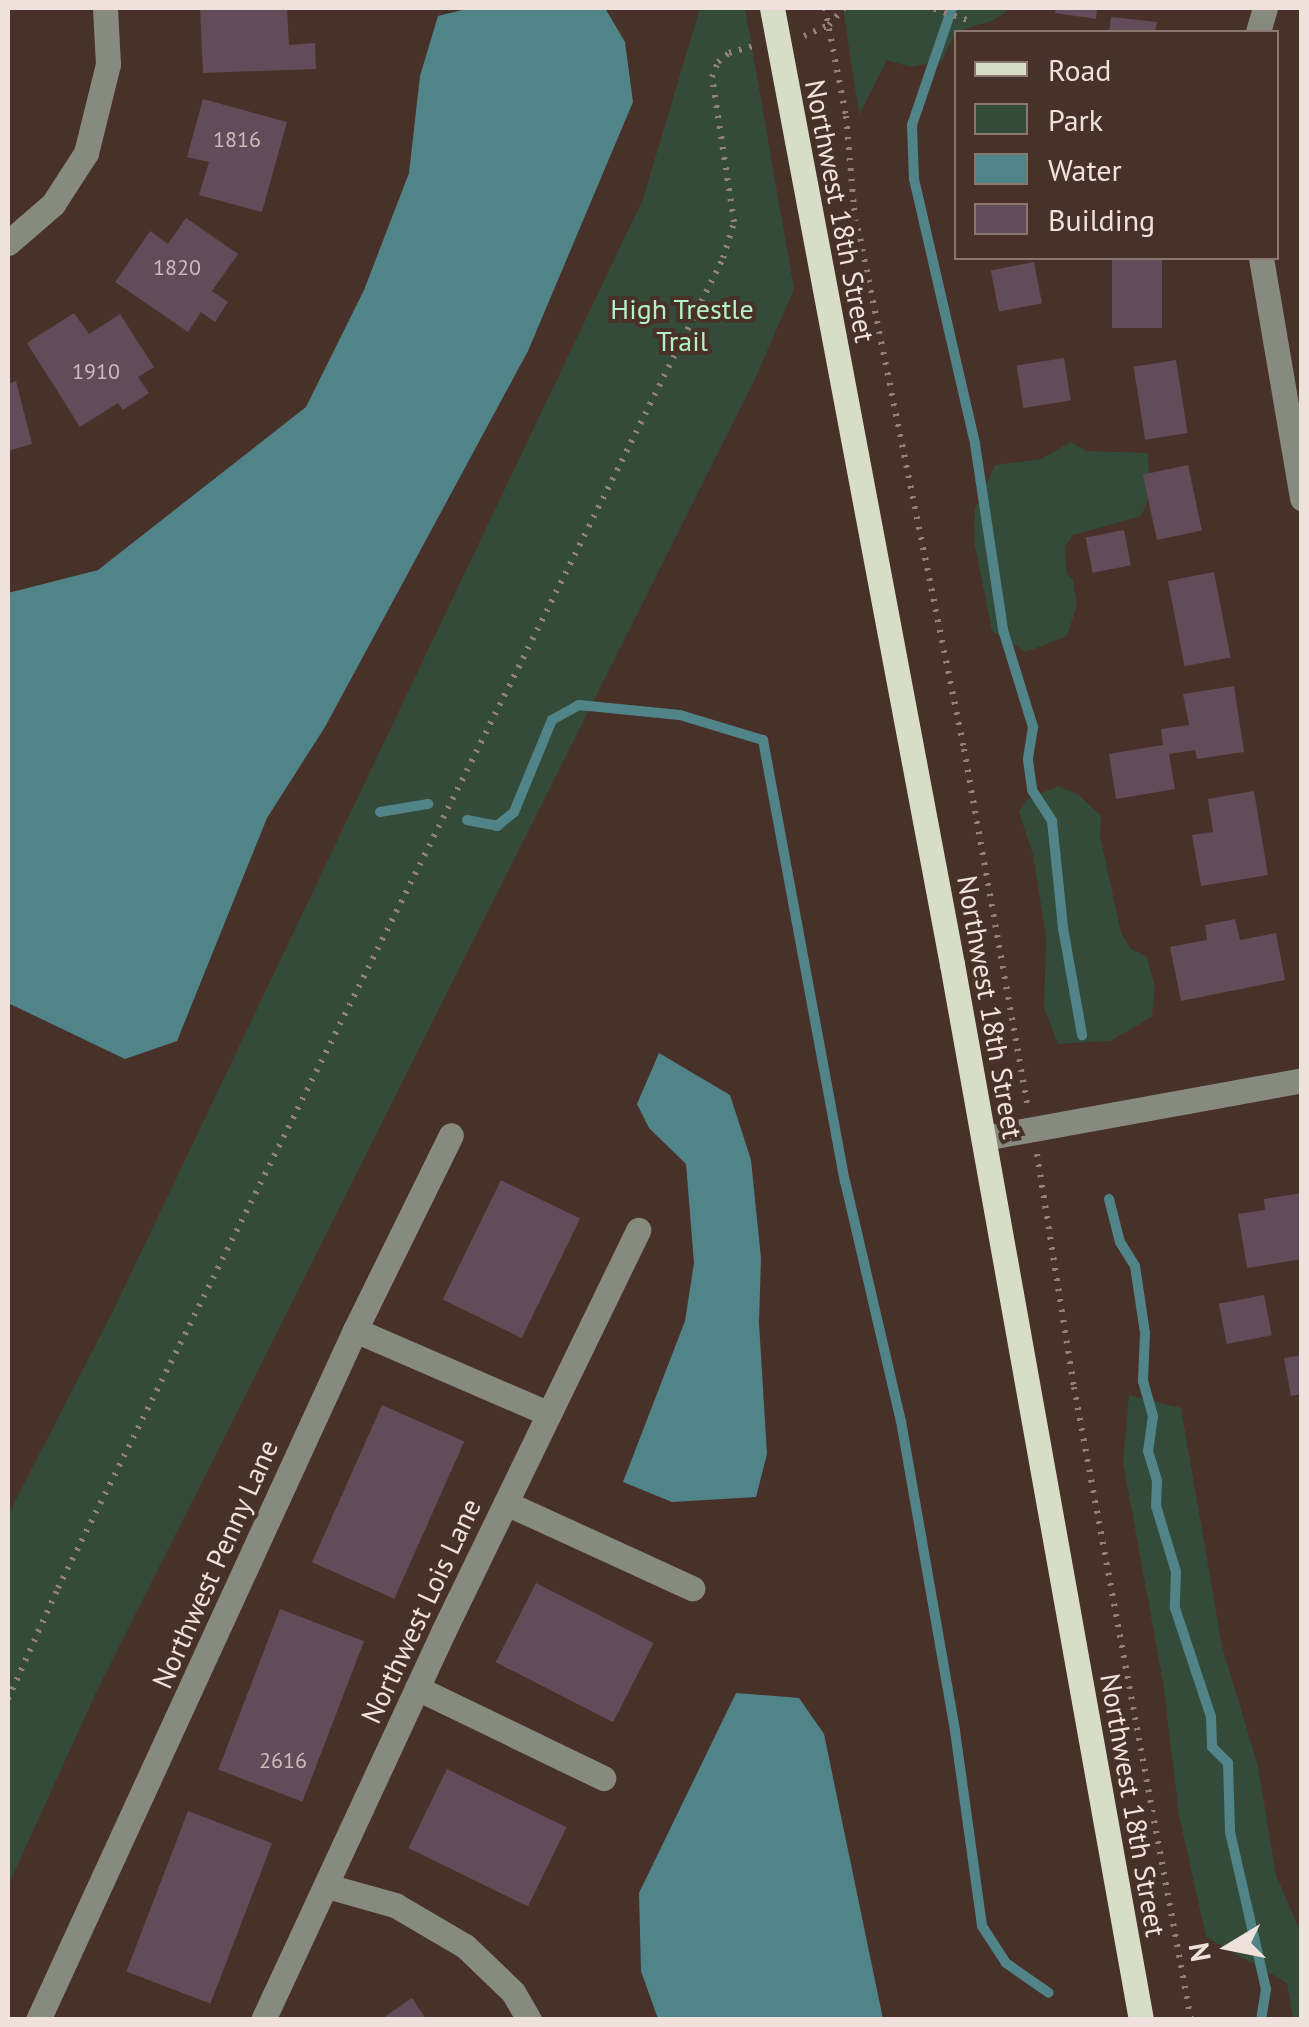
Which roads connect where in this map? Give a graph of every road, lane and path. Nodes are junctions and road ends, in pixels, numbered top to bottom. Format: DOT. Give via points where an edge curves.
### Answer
graph roads {
  1 [pos="105,8"];
  2 [pos="772,8"];
  3 [pos="825,8"];
  4 [pos="844,8"];
  5 [pos="934,9"];
  6 [pos="968,20"];
  7 [pos="829,26"];
  8 [pos="800,37"];
  9 [pos="752,46"];
  10 [pos="8,243"];
  11 [pos="1261,260"];
  12 [pos="1302,499"];
  13 [pos="1302,1080"];
  14 [pos="1031,1129"];
  15 [pos="451,1135"];
  16 [pos="984,1138"];
  17 [pos="638,1230"];
  18 [pos="355,1330"];
  19 [pos="549,1414"];
  20 [pos="506,1502"];
  21 [pos="692,1588"];
  22 [pos="417,1688"];
  23 [pos="8,1699"];
  24 [pos="603,1778"];
  25 [pos="327,1886"];
  26 [pos="38,2020"];
  27 [pos="263,2020"];
  28 [pos="528,2020"];
  29 [pos="1141,2020"];
  30 [pos="1191,2020"];
  1 -- 10 [label="street" via="108,64 86,154 52,204"];
  2 -- 16 [label="main road, Northwest 18th Street"];
  3 -- 7 [label="path"];
  4 -- 7 [label="path"];
  5 -- 6 [label="path"];
  7 -- 8 [label="path"];
  7 -- 14 [label="path" via="854,208 964,749"];
  9 -- 23 [label="path" via="728,53 712,77 734,222 723,258"];
  11 -- 12 [label="street"];
  13 -- 14 [label="street"];
  14 -- 16 [label="street"];
  14 -- 30 [label="path"];
  15 -- 18 [label="street, Northwest Penny Lane"];
  16 -- 29 [label="main road, Northwest 18th Street"];
  17 -- 19 [label="street, Northwest Lois Lane"];
  18 -- 19 [label="street"];
  18 -- 26 [label="street, Northwest Penny Lane"];
  19 -- 20 [label="street, Northwest Lois Lane"];
  20 -- 21 [label="street"];
  20 -- 22 [label="street, Northwest Lois Lane"];
  22 -- 24 [label="street"];
  22 -- 25 [label="street, Northwest Lois Lane"];
  25 -- 27 [label="street, Northwest Lois Lane"];
  25 -- 28 [label="street" via="395,1905 465,1946 514,1992"];
}
